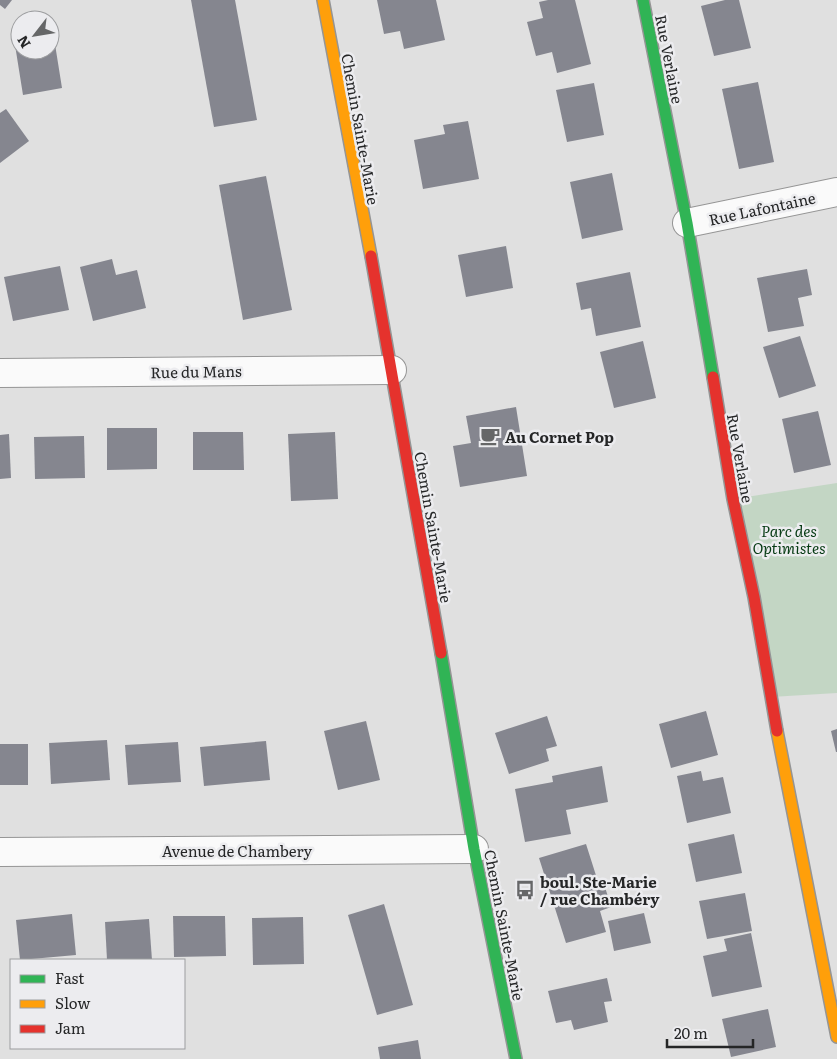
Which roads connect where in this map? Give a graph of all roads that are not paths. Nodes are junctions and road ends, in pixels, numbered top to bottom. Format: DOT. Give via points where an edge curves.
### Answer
graph roads {
  1 [pos="323,0"];
  2 [pos="643,0"];
  3 [pos="837,192"];
  4 [pos="687,223"];
  5 [pos="392,370"];
  6 [pos="0,373"];
  7 [pos="474,849"];
  8 [pos="0,852"];
  9 [pos="837,1037"];
  10 [pos="516,1059"];
  1 -- 5 [label="street, Chemin Sainte-Marie"];
  2 -- 4 [label="street, Rue Verlaine"];
  3 -- 4 [label="street, Rue Lafontaine"];
  4 -- 9 [label="street, Rue Verlaine" via="732,499 754,596 764,663"];
  5 -- 6 [label="street, Rue du Mans"];
  5 -- 7 [label="street, Chemin Sainte-Marie"];
  7 -- 8 [label="street, Avenue de Chambery"];
  7 -- 10 [label="street, Chemin Sainte-Marie"];
}
